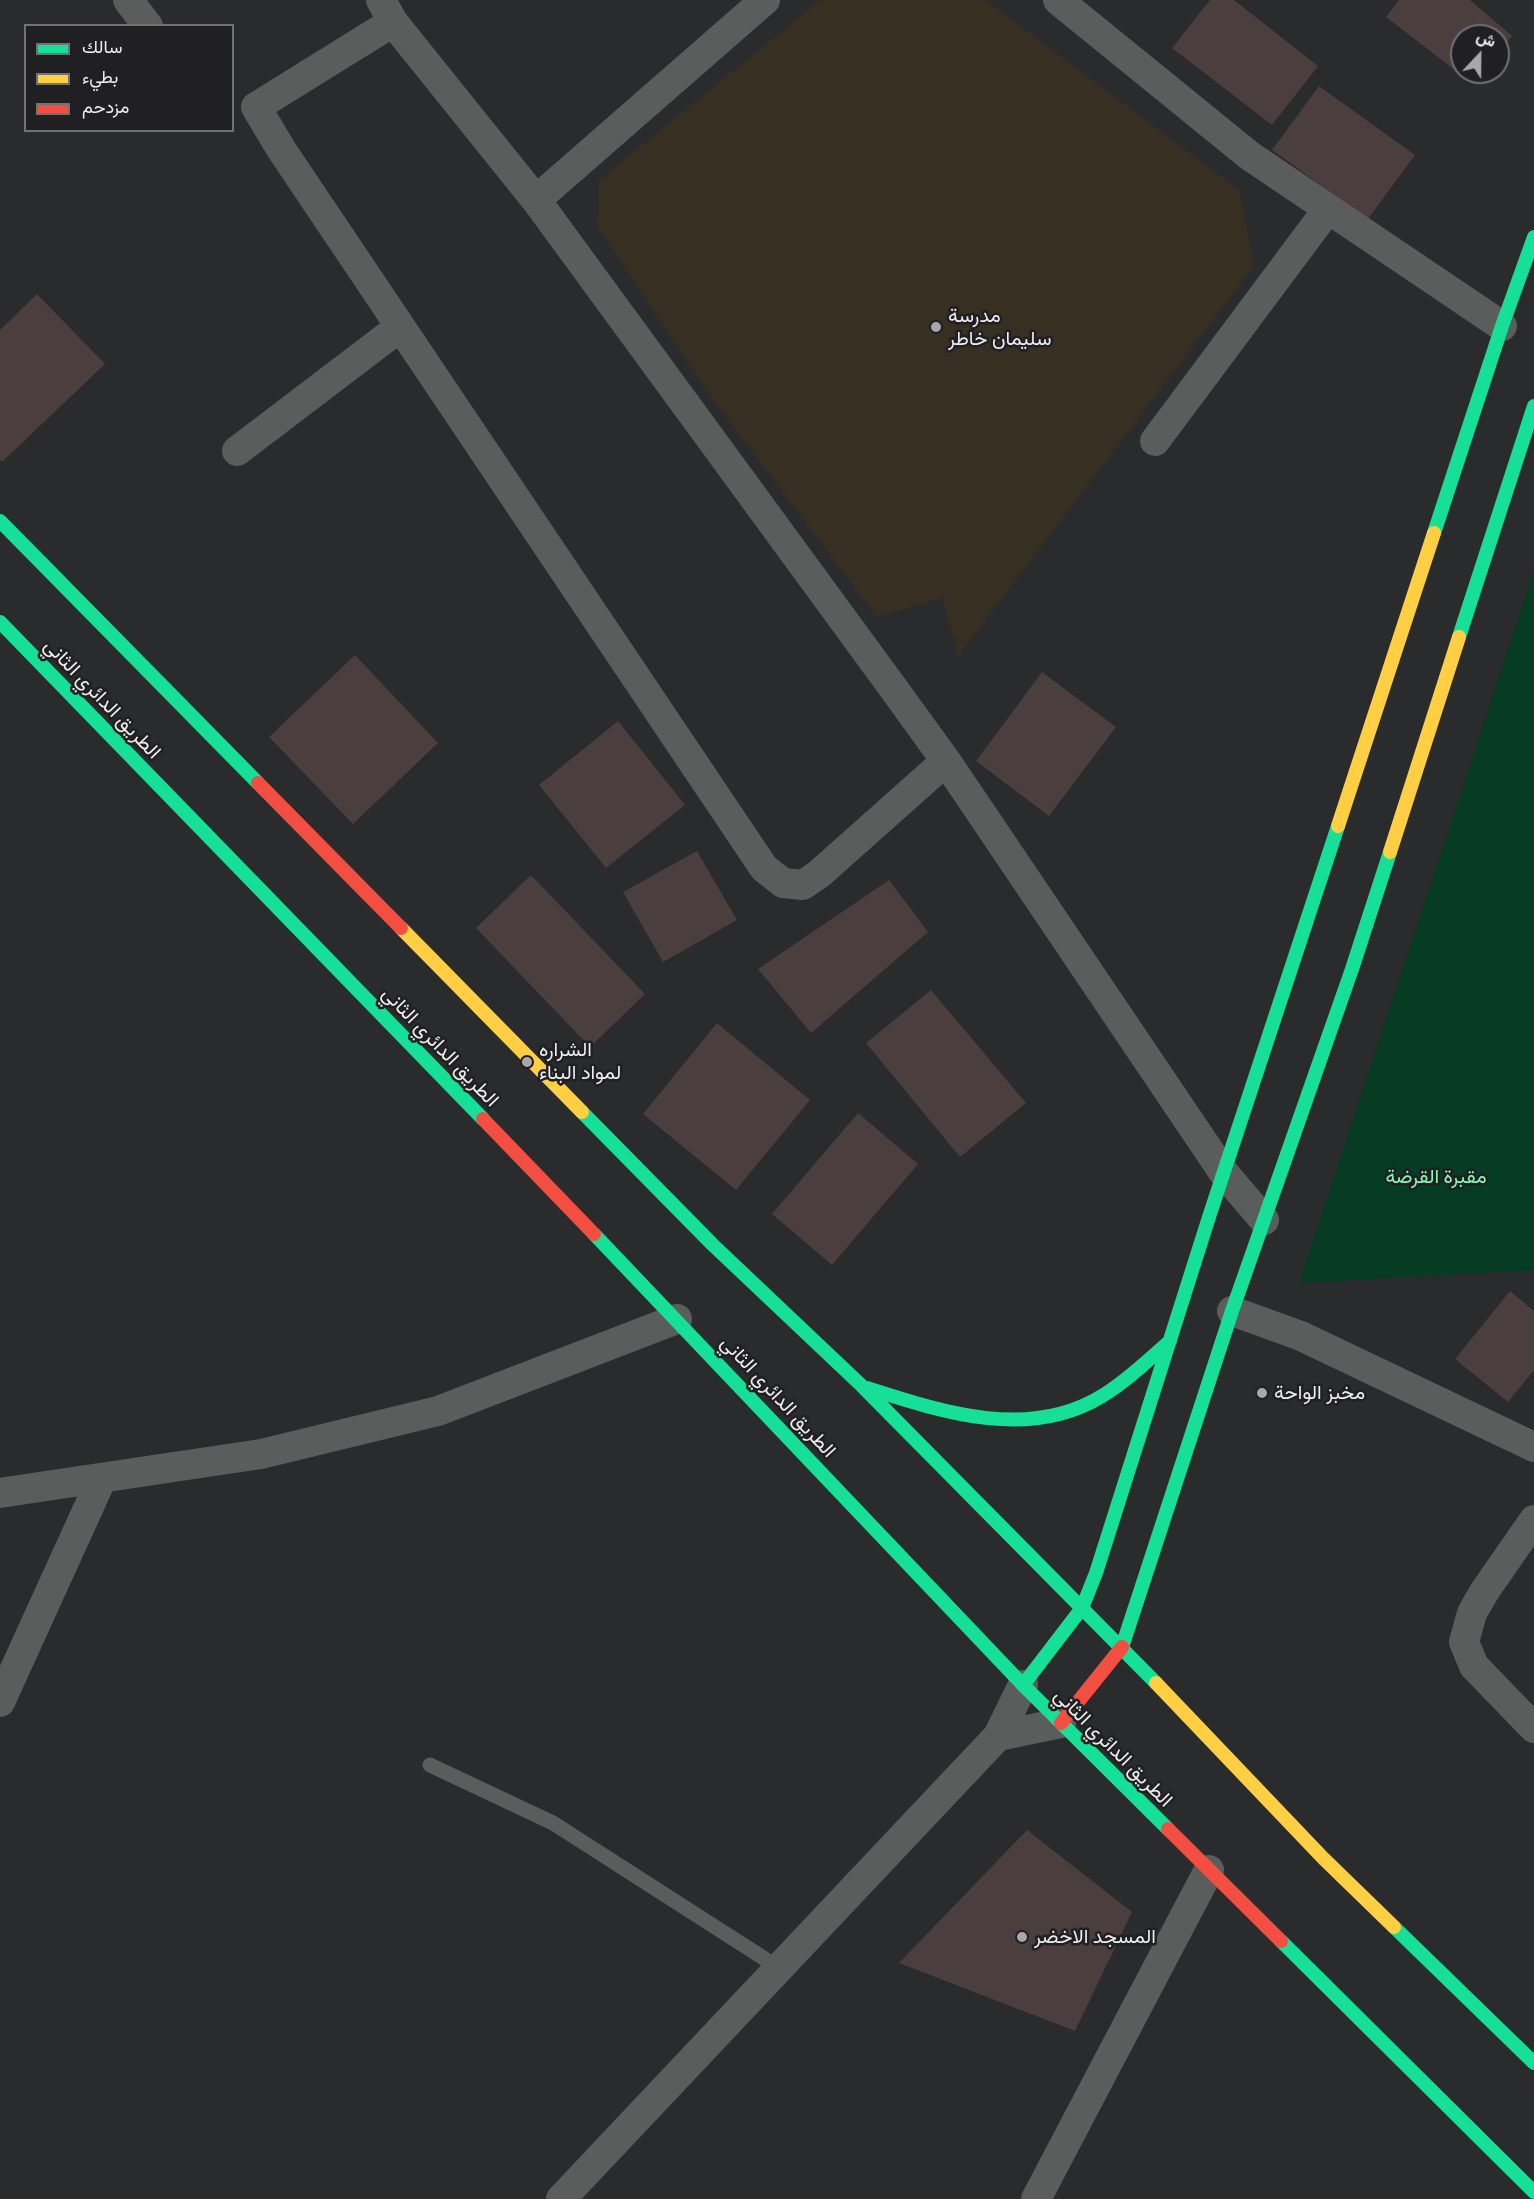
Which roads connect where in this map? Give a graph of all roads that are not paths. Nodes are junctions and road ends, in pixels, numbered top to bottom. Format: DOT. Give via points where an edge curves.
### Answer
graph roads {
  1 [pos="128,0"];
  2 [pos="765,0"];
  3 [pos="1058,0"];
  4 [pos="387,11"];
  5 [pos="146,24"];
  6 [pos="244,110"];
  7 [pos="536,200"];
  8 [pos="1328,209"];
  9 [pos="1534,237"];
  10 [pos="1502,326"];
  11 [pos="400,327"];
  12 [pos="1534,406"];
  13 [pos="1155,441"];
  14 [pos="237,451"];
  15 [pos="0,520"];
  16 [pos="0,622"];
  17 [pos="946,761"];
  18 [pos="1224,1173"];
  19 [pos="1264,1220"];
  20 [pos="1232,1311"];
  21 [pos="677,1318"];
  22 [pos="1170,1341"];
  23 [pos="862,1386"];
  24 [pos="1534,1447"];
  25 [pos="102,1478"];
  26 [pos="0,1494"];
  27 [pos="1534,1520"];
  28 [pos="1082,1608"];
  29 [pos="1122,1647"];
  30 [pos="1023,1685"];
  31 [pos="0,1702"];
  32 [pos="1061,1724"];
  33 [pos="1534,1728"];
  34 [pos="998,1736"];
  35 [pos="430,1765"];
  36 [pos="1209,1870"];
  37 [pos="779,1968"];
  38 [pos="1534,2063"];
  39 [pos="1534,2192"];
  40 [pos="561,2199"];
  41 [pos="1036,2199"];
  1 -- 5 [label="street"];
  2 -- 7 [label="street"];
  3 -- 8 [label="street" via="1250,156"];
  4 -- 6 [label="street"];
  4 -- 7 [label="street"];
  6 -- 11 [label="street" via="281,149"];
  7 -- 17 [label="street"];
  8 -- 10 [label="street"];
  8 -- 13 [label="street"];
  9 -- 10 [label="main road"];
  10 -- 18 [label="main road"];
  11 -- 14 [label="street"];
  11 -- 17 [label="street" via="764,868 783,883 803,885"];
  12 -- 19 [label="main road" via="1355,958"];
  15 -- 23 [label="main road" via="712,1245"];
  16 -- 21 [label="main road, الطريق الدائري الثاني"];
  17 -- 18 [label="street"];
  18 -- 19 [label="street"];
  18 -- 22 [label="main road"];
  19 -- 20 [label="main road"];
  20 -- 24 [label="street" via="1301,1336"];
  20 -- 29 [label="main road"];
  21 -- 25 [label="street" via="438,1411 261,1454"];
  21 -- 30 [label="main road, الطريق الدائري الثاني"];
  22 -- 23 [label="main road" via="1117,1386 1090,1403 1055,1416 1016,1420 941,1411"];
  22 -- 28 [label="main road"];
  23 -- 28 [label="main road"];
  25 -- 26 [label="street"];
  25 -- 31 [label="street"];
  27 -- 33 [label="street" via="1484,1592 1472,1613 1464,1642 1474,1666"];
  28 -- 29 [label="main road"];
  28 -- 30 [label="main road"];
  29 -- 32 [label="main road"];
  29 -- 38 [label="main road" via="1323,1858"];
  30 -- 32 [label="main road, الطريق الدائري الثاني"];
  30 -- 34 [label="street"];
  32 -- 34 [label="street"];
  32 -- 36 [label="main road, الطريق الدائري الثاني"];
  34 -- 37 [label="street"];
  35 -- 37 [label="lane" via="553,1823"];
  36 -- 39 [label="main road, الطريق الدائري الثاني"];
  36 -- 41 [label="street"];
  37 -- 40 [label="street"];
}
